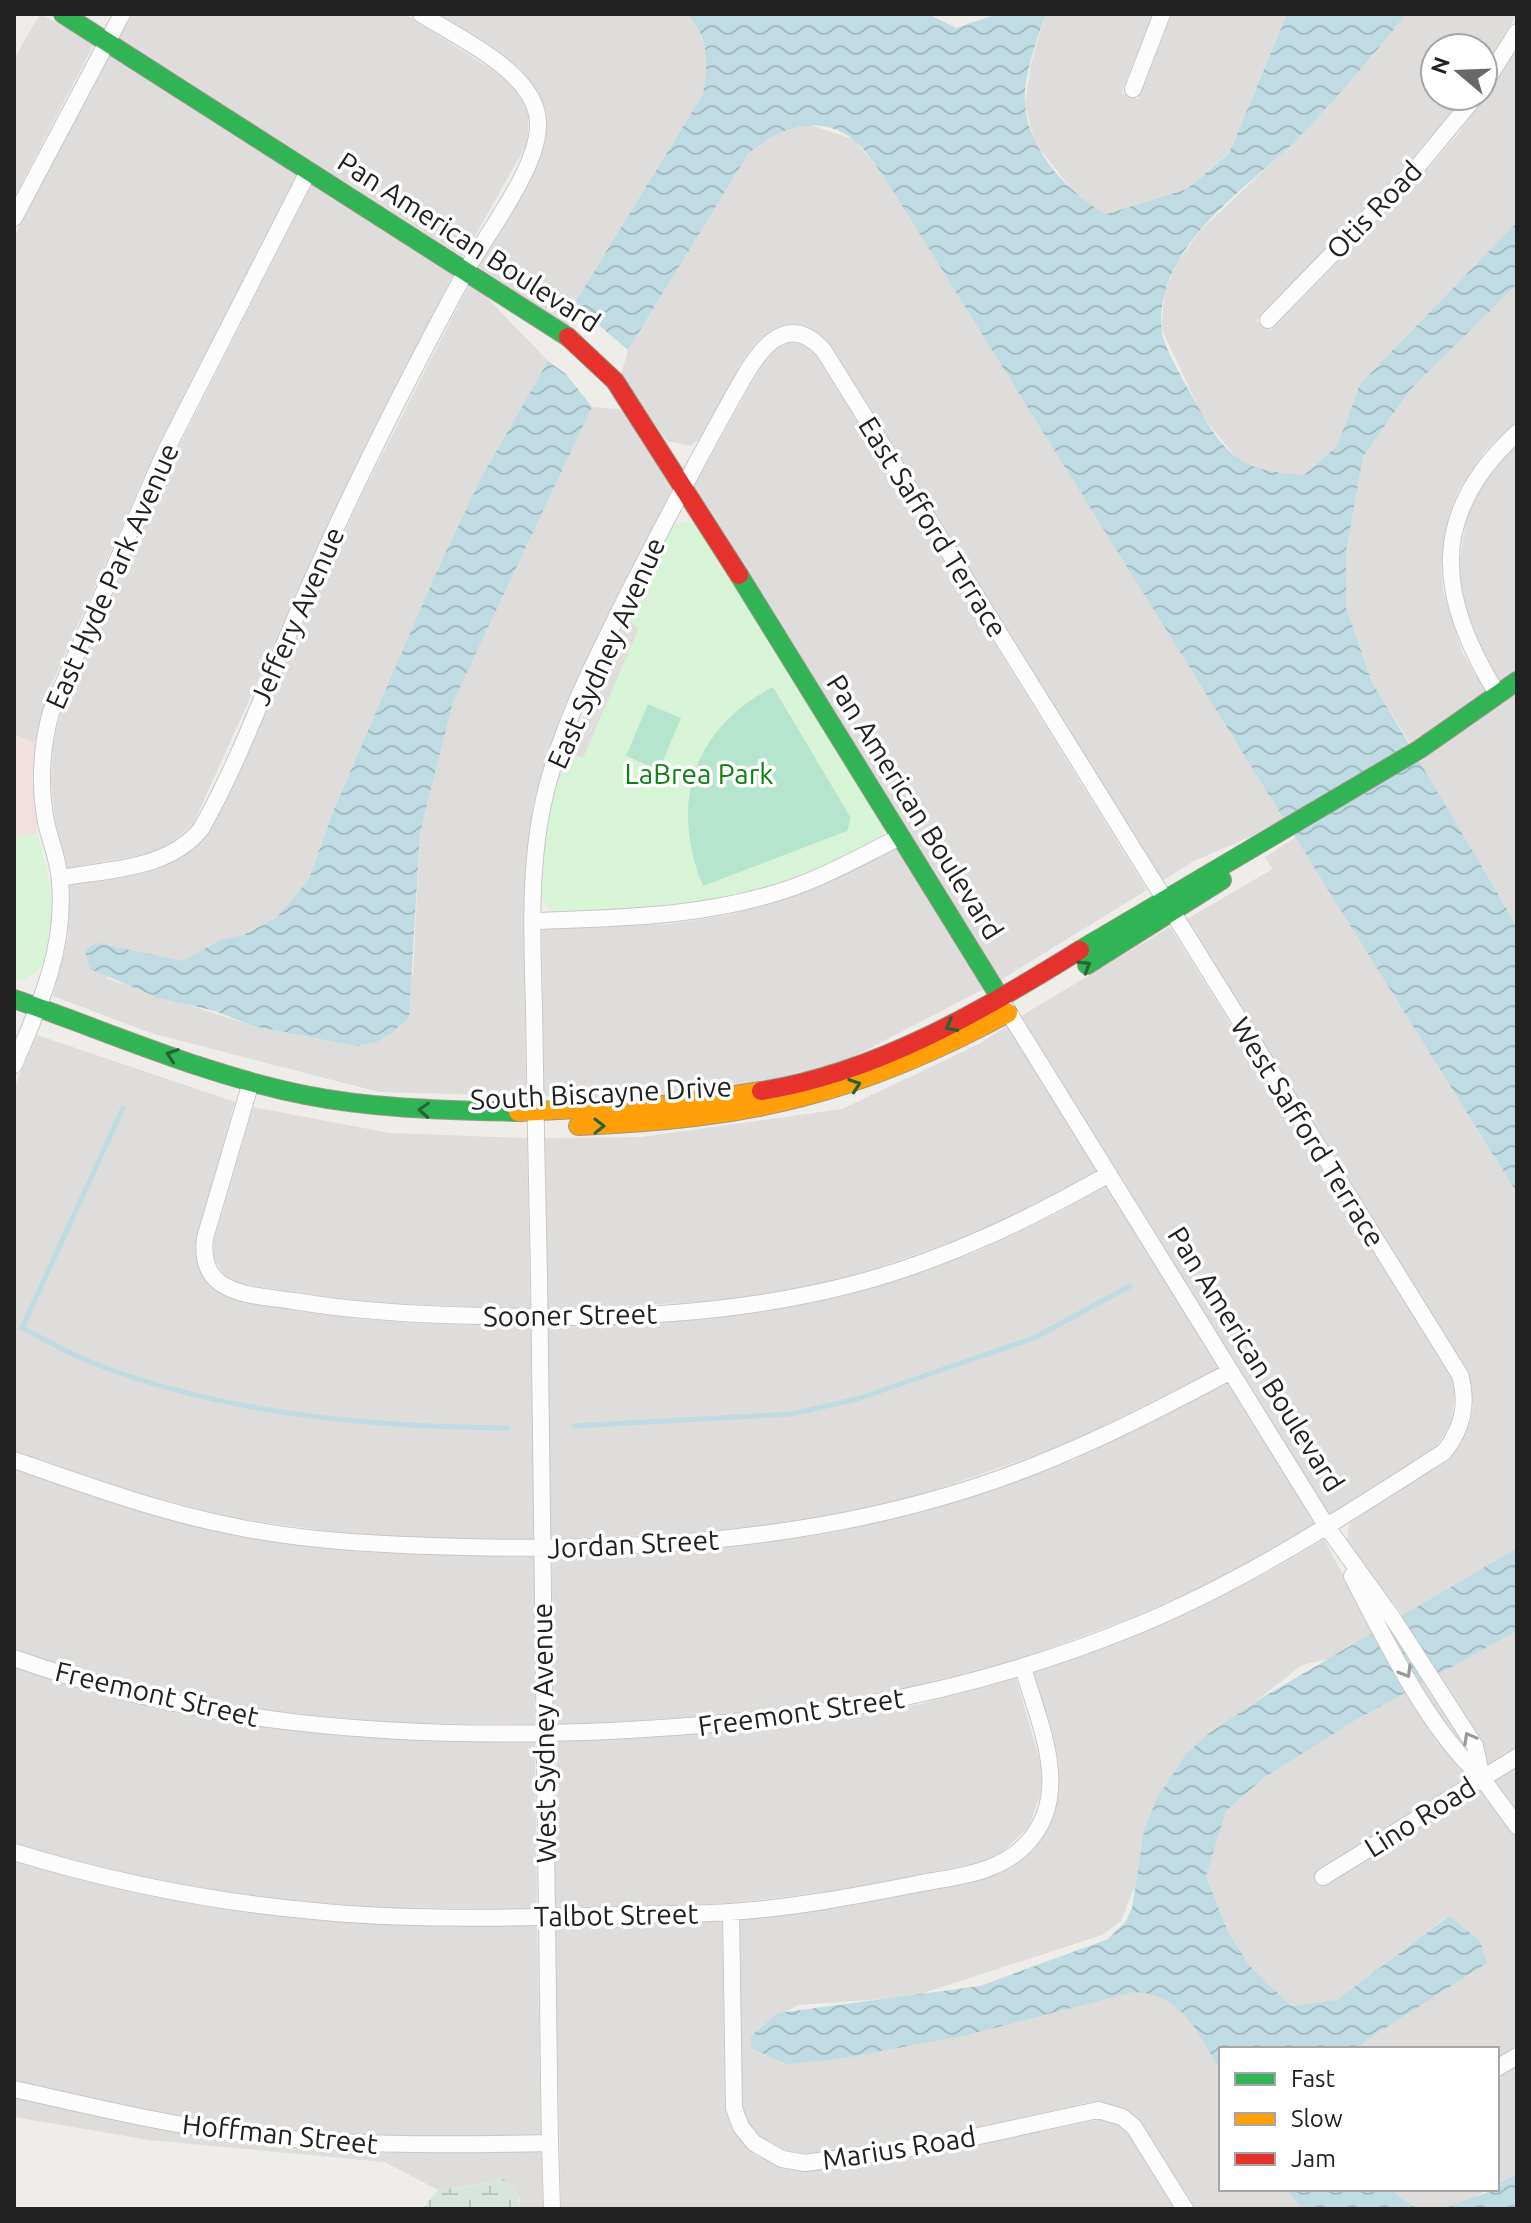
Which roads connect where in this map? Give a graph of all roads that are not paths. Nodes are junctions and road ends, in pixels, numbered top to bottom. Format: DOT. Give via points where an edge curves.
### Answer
graph roads {
  1 [pos="63,14"];
  2 [pos="122,14"];
  3 [pos="421,14"];
  4 [pos="1162,14"];
  5 [pos="1517,32"];
  6 [pos="107,40"];
  7 [pos="1499,61"];
  8 [pos="1133,89"];
  9 [pos="1463,112"];
  10 [pos="309,170"];
  11 [pos="14,218"];
  12 [pos="467,269"];
  13 [pos="1268,320"];
  14 [pos="1517,433"];
  15 [pos="684,485"];
  16 [pos="1517,681"];
  17 [pos="1498,695"];
  18 [pos="900,837"];
  19 [pos="60,878"];
  20 [pos="1166,906"];
  21 [pos="533,921"];
  22 [pos="14,999"];
  23 [pos="1005,1006"];
  24 [pos="36,1016"];
  25 [pos="14,1017"];
  26 [pos="14,1065"];
  27 [pos="248,1090"];
  28 [pos="536,1120"];
  29 [pos="1109,1174"];
  30 [pos="539,1318"];
  31 [pos="1454,1365"];
  32 [pos="1231,1371"];
  33 [pos="14,1460"];
  34 [pos="1327,1527"];
  35 [pos="543,1549"];
  36 [pos="14,1658"];
  37 [pos="1023,1667"];
  38 [pos="544,1733"];
  39 [pos="1517,1757"];
  40 [pos="1482,1778"];
  41 [pos="1517,1826"];
  42 [pos="14,1852"];
  43 [pos="1323,1877"];
  44 [pos="731,1912"];
  45 [pos="546,1917"];
  46 [pos="1517,2056"];
  47 [pos="1499,2067"];
  48 [pos="14,2089"];
  49 [pos="550,2143"];
  50 [pos="552,2209"];
  51 [pos="1185,2209"];
  1 -- 6 [label="street, Pan American Boulevard"];
  2 -- 6 [label="street"];
  3 -- 12 [label="street, Jeffery Avenue" via="514,74 538,115 529,161"];
  4 -- 8 [label="street"];
  5 -- 7 [label="street"];
  6 -- 10 [label="street, Pan American Boulevard"];
  6 -- 11 [label="street"];
  9 -- 13 [label="street, Otis Road" via="1418,166"];
  10 -- 12 [label="street, Pan American Boulevard"];
  10 -- 19 [label="street, East Hyde Park Avenue" via="165,452 51,712 42,782"];
  12 -- 15 [label="street, Pan American Boulevard" via="565,334 601,365"];
  12 -- 19 [label="street, Jeffery Avenue" via="353,492 201,829 156,861"];
  14 -- 17 [label="street" via="1492,457 1466,495 1450,565 1470,650"];
  15 -- 18 [label="street, Pan American Boulevard"];
  15 -- 20 [label="street, East Safford Terrace" via="762,349 789,333 817,343"];
  15 -- 21 [label="street, East Sydney Avenue" via="606,638 558,750 542,807"];
  16 -- 17 [label="street, South Biscayne Drive"];
  17 -- 20 [label="street, South Biscayne Drive"];
  18 -- 21 [label="street" via="806,882 726,907 643,918"];
  18 -- 23 [label="street, Pan American Boulevard"];
  19 -- 24 [label="street, East Hyde Park Avenue" via="56,954"];
  20 -- 23 [label="street, South Biscayne Drive"];
  20 -- 31 [label="street, West Safford Terrace"];
  21 -- 28 [label="street, East Sydney Avenue"];
  22 -- 24 [label="street, South Biscayne Drive"];
  23 -- 28 [label="street, South Biscayne Drive" via="788,1087"];
  23 -- 29 [label="street, Pan American Boulevard"];
  24 -- 25 [label="street, South Biscayne Drive"];
  24 -- 26 [label="street, East Hyde Park Avenue"];
  24 -- 27 [label="street, South Biscayne Drive"];
  27 -- 28 [label="street, South Biscayne Drive"];
  27 -- 30 [label="street, Sooner Street" via="205,1238 205,1260 218,1281 235,1291 363,1311"];
  28 -- 30 [label="street, West Sydney Avenue"];
  29 -- 30 [label="street, Sooner Street" via="1007,1229 857,1284 706,1311"];
  29 -- 32 [label="street, Pan American Boulevard"];
  30 -- 35 [label="street, West Sydney Avenue"];
  31 -- 34 [label="street, Freemont Street" via="1465,1398 1453,1441 1444,1452"];
  32 -- 34 [label="street, Pan American Boulevard"];
  32 -- 35 [label="street, Jordan Street" via="1069,1453 924,1503 829,1525 729,1539"];
  33 -- 35 [label="street, Jordan Street" via="178,1514 272,1533 364,1544"];
  34 -- 37 [label="street, Freemont Street" via="1178,1607"];
  34 -- 40 [label="street, one-way" via="1431,1715 1456,1754"];
  40 -- 34 [label="street, Pan American Boulevard, one-way" via="1475,1746"];
  35 -- 38 [label="street, West Sydney Avenue"];
  36 -- 38 [label="street, Freemont Street" via="127,1692 307,1724 402,1732"];
  37 -- 38 [label="street, Freemont Street" via="919,1696 793,1718"];
  37 -- 44 [label="street, Talbot Street" via="1051,1777 1043,1819 1016,1854 994,1867 942,1879"];
  38 -- 45 [label="street, West Sydney Avenue"];
  39 -- 40 [label="street, Lino Road"];
  40 -- 41 [label="street, Pan American Boulevard"];
  40 -- 43 [label="street, Lino Road"];
  42 -- 45 [label="street, Talbot Street" via="126,1882 271,1907 403,1917"];
  44 -- 45 [label="street, Talbot Street"];
  44 -- 51 [label="street, Marius Road" via="734,2108 747,2136 763,2150 794,2162 837,2160 947,2143 1098,2110 1134,2127"];
  45 -- 49 [label="street, West Sydney Avenue"];
  46 -- 47 [label="street"];
  48 -- 49 [label="street, Hoffman Street" via="251,2135 382,2145"];
  49 -- 50 [label="street, West Sydney Avenue"];
}
